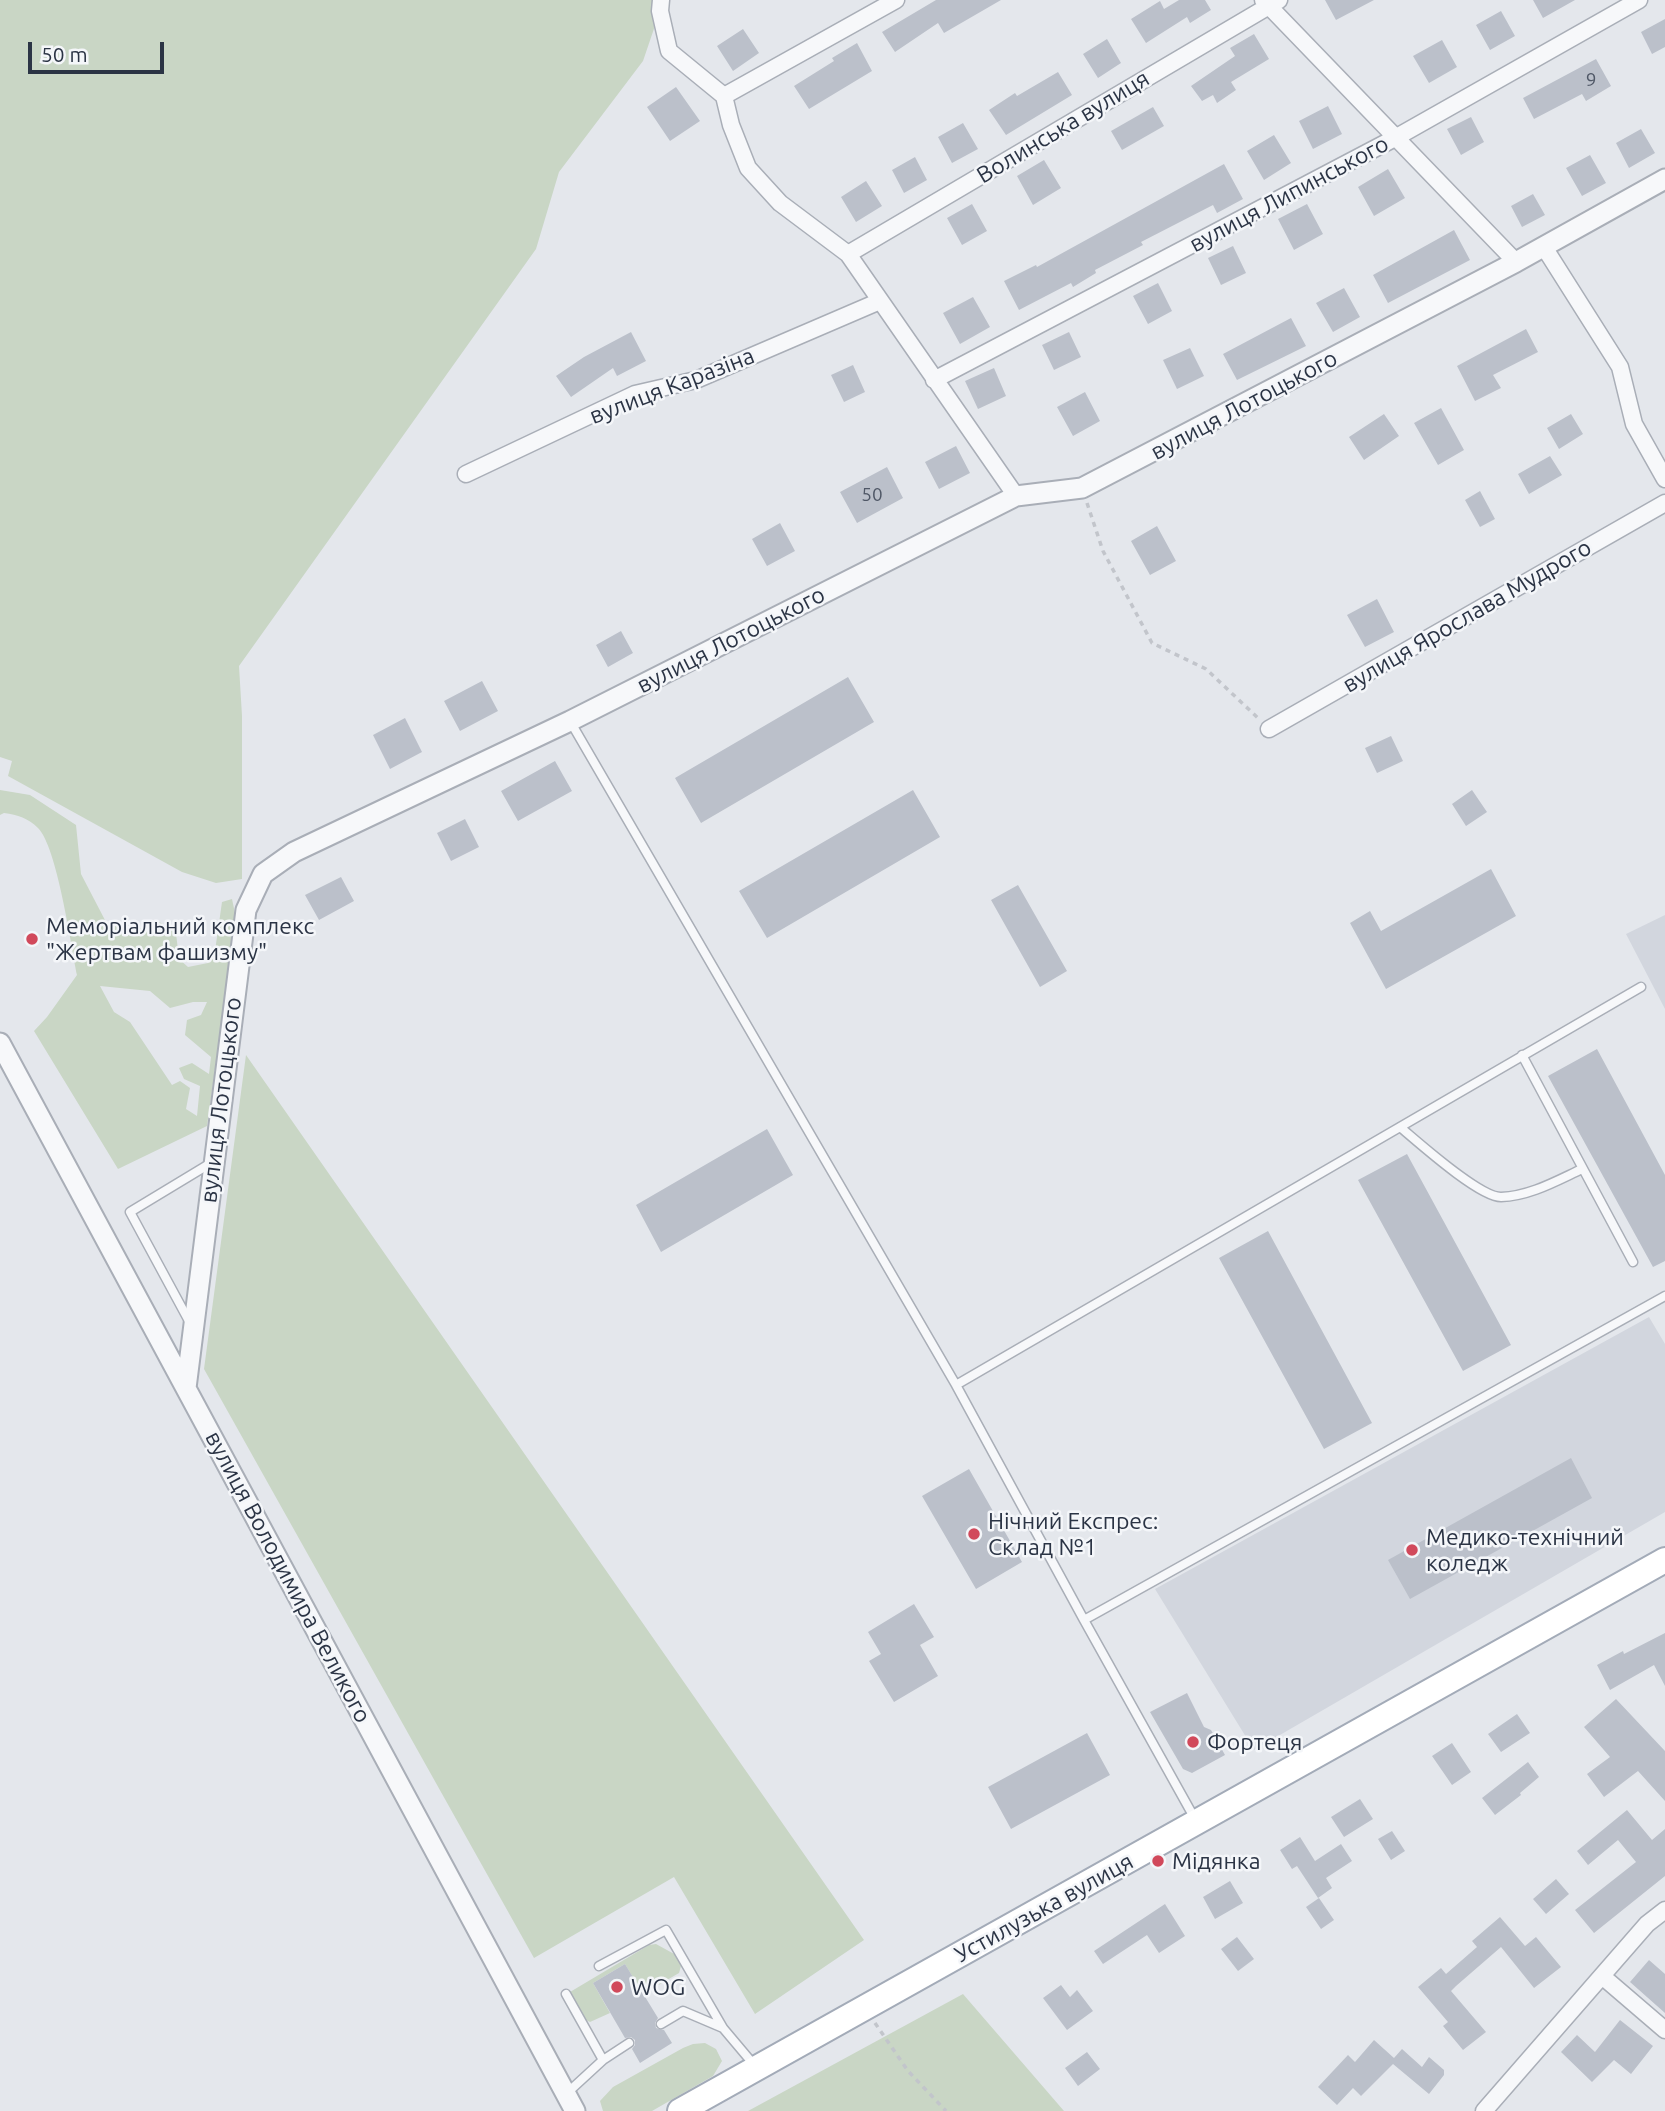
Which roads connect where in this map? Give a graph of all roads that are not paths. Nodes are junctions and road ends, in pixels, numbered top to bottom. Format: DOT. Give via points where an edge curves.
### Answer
graph roads {
  1 [pos="661,0"];
  2 [pos="896,0"];
  3 [pos="1639,0"];
  4 [pos="1270,2"];
  5 [pos="724,96"];
  6 [pos="1395,138"];
  7 [pos="1665,179"];
  8 [pos="1544,247"];
  9 [pos="848,254"];
  10 [pos="1516,262"];
  11 [pos="880,301"];
  12 [pos="934,380"];
  13 [pos="466,474"];
  14 [pos="1665,479"];
  15 [pos="1016,496"];
  16 [pos="1665,503"];
  17 [pos="570,721"];
  18 [pos="1269,729"];
  19 [pos="1641,987"];
  20 [pos="0,1043"];
  21 [pos="1522,1055"];
  22 [pos="1400,1127"];
  23 [pos="214,1161"];
  24 [pos="1582,1169"];
  25 [pos="1633,1262"];
  26 [pos="1665,1296"];
  27 [pos="193,1328"];
  28 [pos="956,1385"];
  29 [pos="186,1388"];
  30 [pos="1665,1560"];
  31 [pos="1084,1620"];
  32 [pos="1197,1822"];
  33 [pos="1665,1910"];
  34 [pos="599,1966"];
  35 [pos="1602,1976"];
  36 [pos="566,1994"];
  37 [pos="661,2024"];
  38 [pos="723,2028"];
  39 [pos="1665,2030"];
  40 [pos="629,2043"];
  41 [pos="603,2060"];
  42 [pos="757,2068"];
  43 [pos="570,2103"];
  44 [pos="680,2111"];
  45 [pos="1484,2111"];
  1 -- 5 [label="street" via="669,51"];
  2 -- 5 [label="street"];
  3 -- 6 [label="street, вулиця Липинського"];
  4 -- 6 [label="street"];
  4 -- 9 [label="street, Волинська вулиця"];
  5 -- 9 [label="street" via="748,168 780,203"];
  6 -- 10 [label="street"];
  6 -- 12 [label="street, вулиця Липинського"];
  7 -- 8 [label="street, вулиця Лотоцького"];
  8 -- 10 [label="street, вулиця Лотоцького"];
  8 -- 14 [label="street" via="1620,367 1633,424"];
  9 -- 11 [label="street"];
  10 -- 15 [label="street, вулиця Лотоцького" via="1082,488"];
  11 -- 12 [label="street"];
  11 -- 13 [label="street, вулиця Каразіна" via="696,380 635,394"];
  12 -- 15 [label="street"];
  15 -- 17 [label="street, вулиця Лотоцького"];
  16 -- 18 [label="street, вулиця Ярослава Мудрого"];
  17 -- 23 [label="street, вулиця Лотоцького" via="294,852 263,874 246,910"];
  17 -- 28 [label="lane"];
  19 -- 21 [label="lane"];
  20 -- 29 [label="street, вулиця Володимира Великого"];
  21 -- 22 [label="lane"];
  21 -- 24 [label="lane"];
  22 -- 24 [label="lane" via="1462,1178 1498,1198 1539,1190"];
  22 -- 28 [label="lane"];
  23 -- 27 [label="street, вулиця Лотоцького"];
  23 -- 27 [label="lane" via="130,1212"];
  24 -- 25 [label="lane"];
  26 -- 31 [label="lane"];
  27 -- 29 [label="street, вулиця Лотоцького"];
  28 -- 31 [label="lane"];
  29 -- 43 [label="street, вулиця Володимира Великого"];
  30 -- 32 [label="main road, Устилузька вулиця"];
  31 -- 32 [label="lane"];
  32 -- 42 [label="main road, Устилузька вулиця"];
  33 -- 35 [label="street"];
  34 -- 38 [label="lane" via="666,1930"];
  35 -- 39 [label="street"];
  35 -- 45 [label="street"];
  36 -- 41 [label="lane"];
  37 -- 38 [label="lane" via="682,2011"];
  38 -- 42 [label="lane"];
  40 -- 41 [label="lane"];
  41 -- 43 [label="lane"];
  42 -- 44 [label="main road, Устилузька вулиця"];
}
